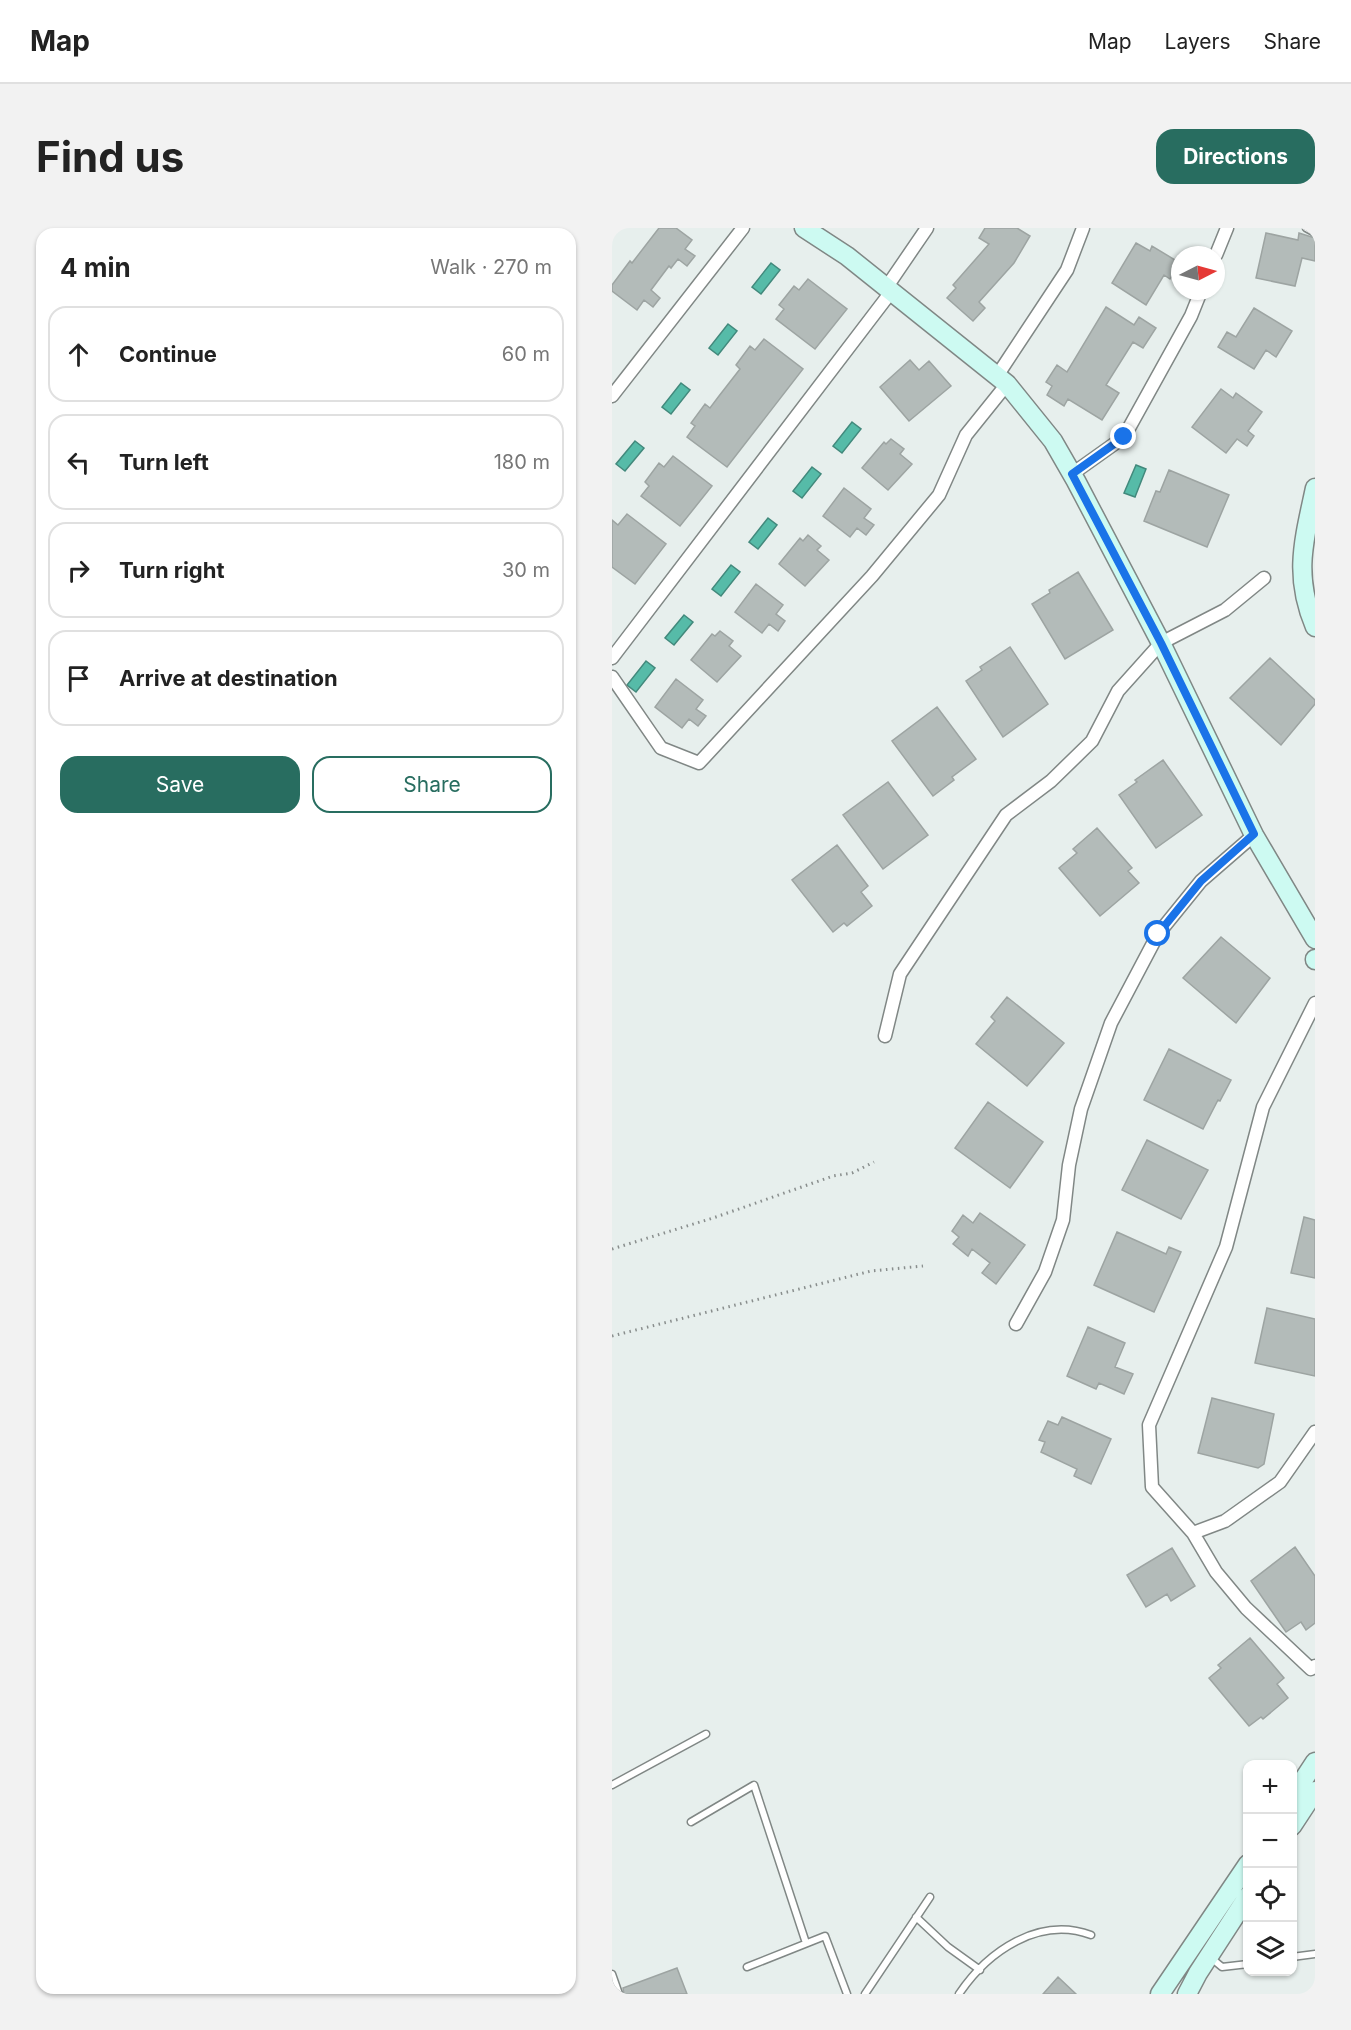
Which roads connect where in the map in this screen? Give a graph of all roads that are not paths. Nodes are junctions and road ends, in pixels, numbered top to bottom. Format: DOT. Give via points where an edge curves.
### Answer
graph roads {
  1 [pos="743,228"];
  2 [pos="804,228"];
  3 [pos="927,228"];
  4 [pos="1083,228"];
  5 [pos="1227,228"];
  6 [pos="1306,228"];
  7 [pos="1315,233"];
  8 [pos="1220,246"];
  9 [pos="888,290"];
  10 [pos="1197,300"];
  11 [pos="1002,380"];
  12 [pos="612,396"];
  13 [pos="1072,474"];
  14 [pos="1315,488"];
  15 [pos="1264,578"];
  16 [pos="1315,627"];
  17 [pos="1161,643"];
  18 [pos="612,658"];
  19 [pos="612,677"];
  20 [pos="1254,834"];
  21 [pos="1315,939"];
  22 [pos="1315,1003"];
  23 [pos="885,1036"];
  24 [pos="1016,1324"];
  25 [pos="1315,1432"];
  26 [pos="1193,1533"];
  27 [pos="1315,1666"];
  28 [pos="705,1734"];
  29 [pos="1315,1762"];
  30 [pos="612,1785"];
  31 [pos="1297,1791"];
  32 [pos="1315,1791"];
  33 [pos="1297,1820"];
  34 [pos="691,1822"];
  35 [pos="1246,1868"];
  36 [pos="930,1897"];
  37 [pos="1243,1902"];
  38 [pos="916,1917"];
  39 [pos="1091,1935"];
  40 [pos="806,1943"];
  41 [pos="1202,1950"];
  42 [pos="1315,1954"];
  43 [pos="1297,1957"];
  44 [pos="1243,1965"];
  45 [pos="747,1966"];
  46 [pos="980,1970"];
  47 [pos="612,1974"];
  48 [pos="619,1994"];
  49 [pos="848,1994"];
  50 [pos="865,1994"];
  51 [pos="959,1994"];
  52 [pos="1160,1994"];
  53 [pos="1187,1994"];
  1 -- 12 [label="street"];
  2 -- 9 [label="street" via="847,256"];
  3 -- 9 [label="street"];
  4 -- 11 [label="street" via="1066,270"];
  5 -- 8 [label="street"];
  6 -- 7 [label="lane"];
  9 -- 11 [label="street"];
  9 -- 18 [label="street"];
  10 -- 13 [label="street" via="1124,437"];
  11 -- 13 [label="street" via="1053,441"];
  11 -- 19 [label="street" via="966,435 939,495 872,576 699,763 661,748"];
  13 -- 17 [label="street"];
  14 -- 16 [label="street" via="1302,546 1301,572 1305,601"];
  15 -- 17 [label="street" via="1226,610"];
  17 -- 20 [label="street"];
  17 -- 23 [label="street" via="1118,691 1092,741 1051,780 1006,814 900,974"];
  20 -- 21 [label="street"];
  20 -- 24 [label="street" via="1201,881 1158,934 1111,1023 1081,1109 1063,1220 1045,1272"];
  22 -- 26 [label="street" via="1263,1107 1226,1247 1149,1425 1152,1487"];
  25 -- 26 [label="street" via="1280,1482 1225,1521"];
  26 -- 27 [label="street" via="1216,1572 1246,1608 1311,1669"];
  28 -- 30 [label="lane"];
  29 -- 31 [label="street"];
  32 -- 33 [label="street"];
  34 -- 40 [label="lane" via="754,1785"];
  35 -- 41 [label="street"];
  36 -- 38 [label="lane"];
  37 -- 41 [label="street"];
  38 -- 46 [label="lane"];
  38 -- 50 [label="lane"];
  39 -- 46 [label="lane" via="1067,1928 1034,1933 999,1950"];
  40 -- 45 [label="lane"];
  40 -- 49 [label="lane" via="825,1936"];
  41 -- 44 [label="lane" via="1222,1967"];
  41 -- 52 [label="street"];
  41 -- 53 [label="street"];
  42 -- 43 [label="lane"];
  46 -- 51 [label="lane"];
  47 -- 48 [label="lane"];
}
